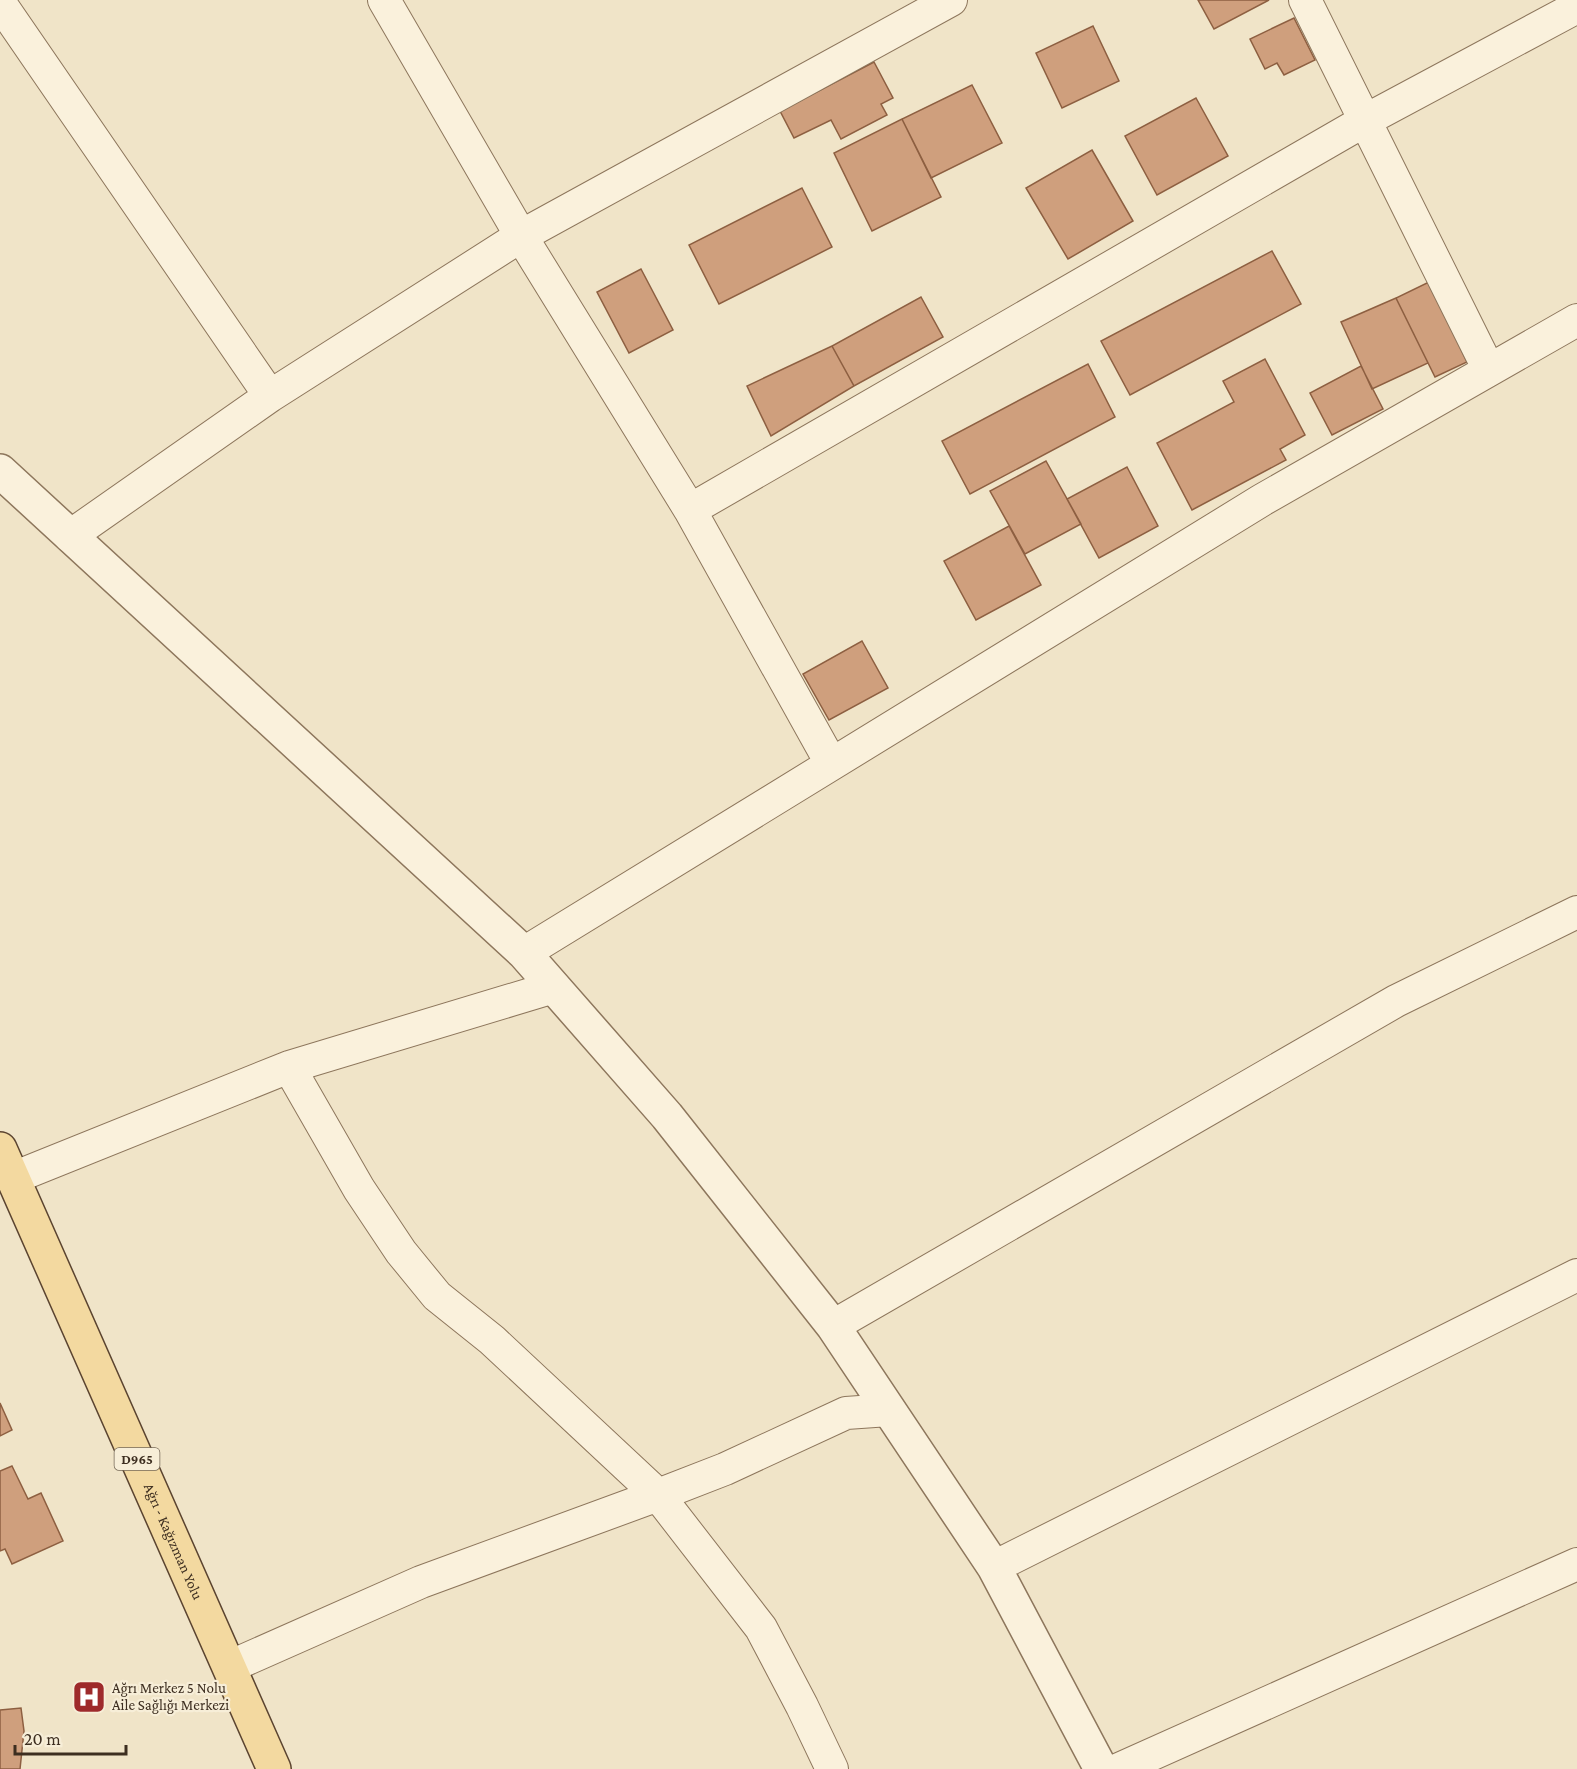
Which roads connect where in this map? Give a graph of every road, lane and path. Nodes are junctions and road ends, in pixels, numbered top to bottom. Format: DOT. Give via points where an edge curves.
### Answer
graph roads {
  1 [pos="384,0"];
  2 [pos="951,0"];
  3 [pos="1305,0"];
  4 [pos="0,3"];
  5 [pos="1577,7"];
  6 [pos="1366,120"];
  7 [pos="521,236"];
  8 [pos="1577,320"];
  9 [pos="1489,370"];
  10 [pos="270,396"];
  11 [pos="0,471"];
  12 [pos="690,510"];
  13 [pos="70,536"];
  14 [pos="831,763"];
  15 [pos="1577,912"];
  16 [pos="524,953"];
  17 [pos="554,987"];
  18 [pos="289,1067"];
  19 [pos="0,1149"];
  20 [pos="13,1178"];
  21 [pos="1577,1275"];
  22 [pos="833,1326"];
  23 [pos="890,1410"];
  24 [pos="658,1495"];
  25 [pos="1577,1564"];
  26 [pos="994,1567"];
  27 [pos="229,1667"];
  28 [pos="274,1769"];
  29 [pos="832,1769"];
  30 [pos="1101,1769"];
  31 [pos="1119,1769"];
  1 -- 7 [label="street"];
  2 -- 7 [label="street"];
  3 -- 6 [label="street"];
  4 -- 10 [label="street"];
  5 -- 6 [label="street"];
  6 -- 9 [label="street"];
  6 -- 12 [label="street"];
  7 -- 10 [label="street"];
  7 -- 12 [label="street"];
  8 -- 9 [label="street"];
  9 -- 14 [label="street" via="1252,506"];
  10 -- 13 [label="street"];
  11 -- 13 [label="street"];
  12 -- 14 [label="street"];
  13 -- 16 [label="street"];
  14 -- 16 [label="street"];
  15 -- 22 [label="street" via="1395,1001"];
  16 -- 17 [label="street"];
  17 -- 18 [label="street"];
  17 -- 22 [label="street" via="667,1116"];
  18 -- 20 [label="street"];
  18 -- 24 [label="street" via="359,1189 400,1252 437,1296 492,1340"];
  19 -- 20 [label="main road, Ağrı - Kağızman Yolu / D965"];
  20 -- 27 [label="main road, Ağrı - Kağızman Yolu / D965"];
  21 -- 26 [label="street"];
  22 -- 23 [label="street"];
  23 -- 24 [label="street" via="846,1413"];
  23 -- 26 [label="street"];
  24 -- 27 [label="street" via="421,1582"];
  24 -- 29 [label="street" via="761,1628"];
  25 -- 31 [label="street"];
  26 -- 30 [label="street"];
  27 -- 28 [label="main road, Ağrı - Kağızman Yolu / D965"];
}
